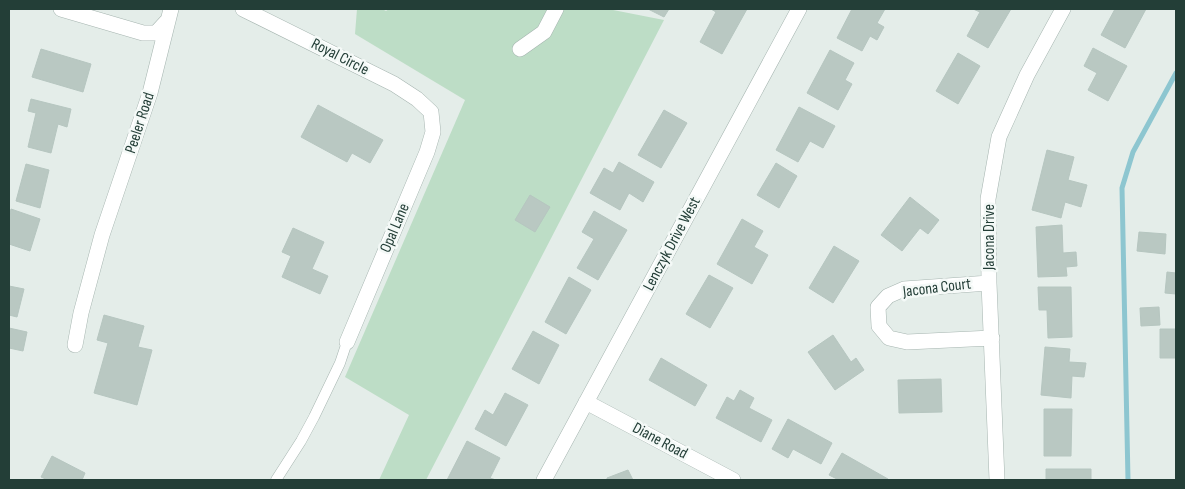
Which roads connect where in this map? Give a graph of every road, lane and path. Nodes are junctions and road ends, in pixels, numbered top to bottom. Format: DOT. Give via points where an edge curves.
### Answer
graph roads {
  1 [pos="61,9"];
  2 [pos="243,9"];
  3 [pos="556,9"];
  4 [pos="799,9"];
  5 [pos="1063,9"];
  6 [pos="170,14"];
  7 [pos="520,49"];
  8 [pos="431,112"];
  9 [pos="989,283"];
  10 [pos="992,338"];
  11 [pos="346,342"];
  12 [pos="75,345"];
  13 [pos="586,402"];
  14 [pos="276,480"];
  15 [pos="544,480"];
  16 [pos="733,480"];
  17 [pos="997,480"];
  1 -- 6 [label="street" via="143,34 156,33"];
  2 -- 8 [label="street, Royal Circle" via="394,84"];
  3 -- 7 [label="street" via="544,32"];
  4 -- 13 [label="street, Lenczyk Drive West"];
  5 -- 9 [label="street, Jacona Drive" via="1026,75 999,137 988,199"];
  6 -- 12 [label="street, Peeler Road" via="150,93 102,235"];
  8 -- 11 [label="street, Opal Lane" via="433,132 427,152"];
  9 -- 10 [label="street, Jacona Drive"];
  9 -- 10 [label="street, Jacona Court" via="904,289 888,296 878,307 879,326 889,338 907,342"];
  10 -- 17 [label="street, Jacona Drive"];
  11 -- 14 [label="lane" via="340,363 314,417"];
  13 -- 15 [label="street, Lenczyk Drive West"];
  13 -- 16 [label="street, Diane Road"];
}
